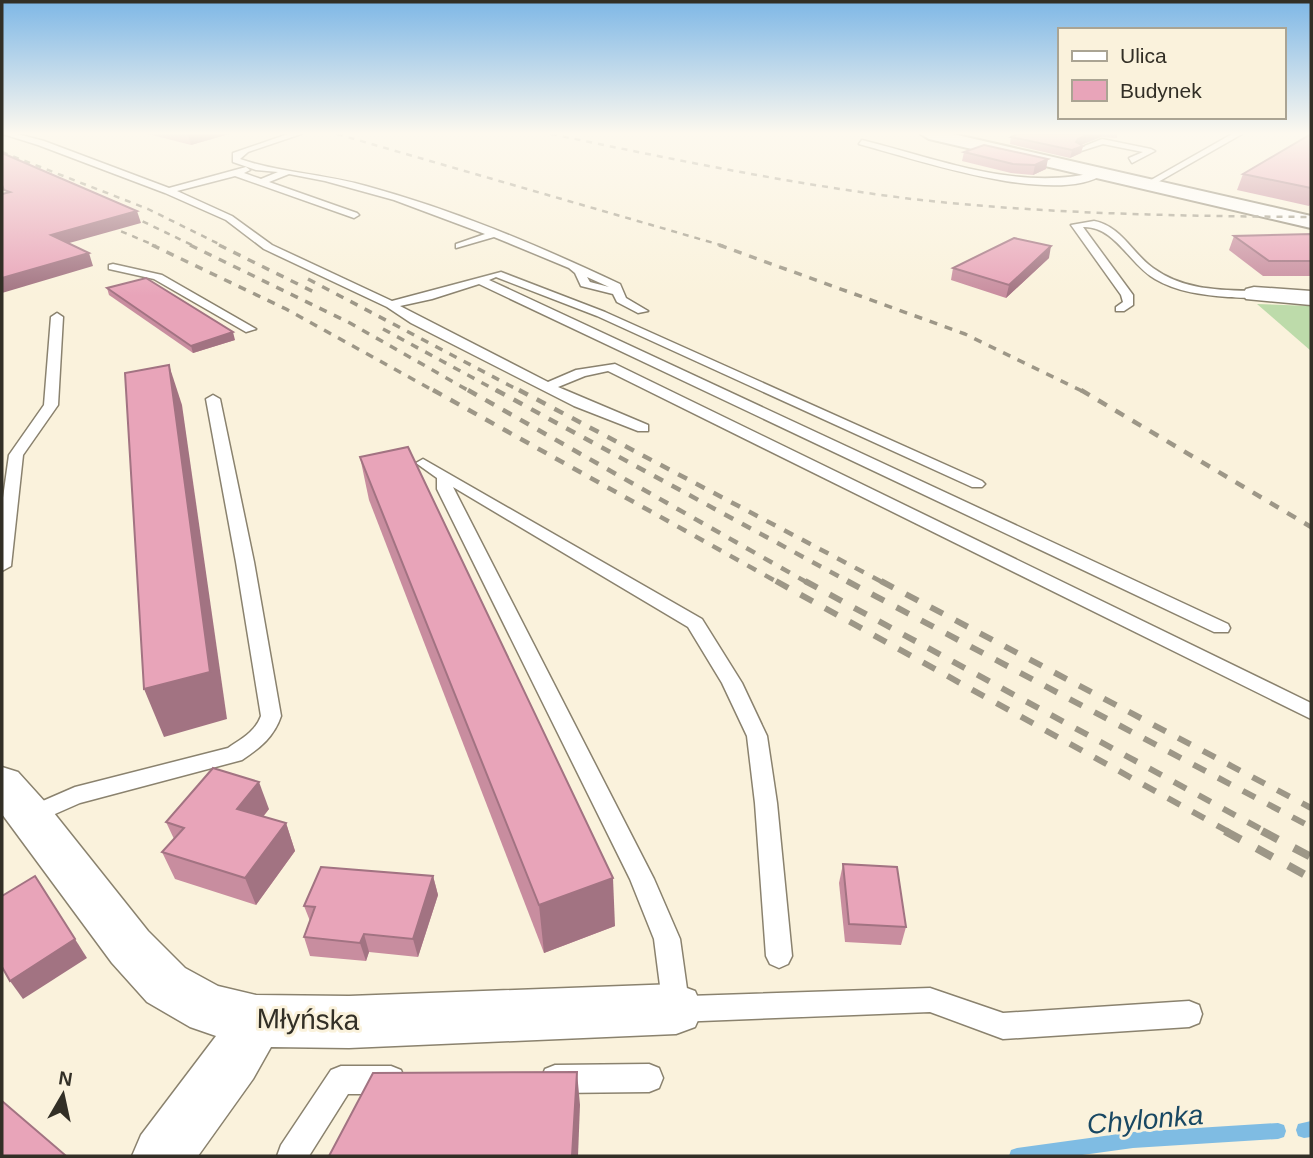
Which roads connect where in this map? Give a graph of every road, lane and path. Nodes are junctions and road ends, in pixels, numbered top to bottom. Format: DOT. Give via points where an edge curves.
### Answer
graph roads {
  1 [pos="160,188"];
  2 [pos="179,188"];
  3 [pos="279,188"];
  4 [pos="359,188"];
  5 [pos="1165,188"];
  6 [pos="168,191"];
  7 [pos="354,215"];
  8 [pos="1311,222"];
  9 [pos="496,233"];
  10 [pos="460,246"];
  11 [pos="113,267"];
  12 [pos="480,280"];
  13 [pos="1254,294"];
  14 [pos="1311,298"];
  15 [pos="391,304"];
  16 [pos="1120,309"];
  17 [pos="642,311"];
  18 [pos="57,317"];
  19 [pos="250,329"];
  20 [pos="548,387"];
  21 [pos="213,399"];
  22 [pos="643,428"];
  23 [pos="423,463"];
  24 [pos="445,477"];
  25 [pos="977,484"];
  26 [pos="2,566"];
  27 [pos="1221,628"];
  28 [pos="1311,712"];
  29 [pos="16,800"];
  30 [pos="779,957"];
  31 [pos="676,1009"];
  32 [pos="1189,1014"];
  33 [pos="256,1021"];
  34 [pos="529,1079"];
  35 [pos="649,1079"];
  36 [pos="422,1080"];
  37 [pos="162,1156"];
  38 [pos="292,1156"];
  1 -- 6 [label="lane"];
  2 -- 6 [label="lane"];
  3 -- 7 [label="lane"];
  4 -- 9 [label="lane"];
  5 -- 8 [label="main road"];
  6 -- 15 [label="lane" via="229,218 278,252"];
  9 -- 10 [label="lane"];
  9 -- 17 [label="lane" via="609,281 621,300"];
  11 -- 19 [label="lane" via="175,284"];
  12 -- 15 [label="lane"];
  12 -- 25 [label="lane" via="501,272"];
  12 -- 27 [label="lane"];
  13 -- 14 [label="street"];
  13 -- 16 [label="lane" via="1203,291 1169,282 1126,250 1113,231 1093,224 1076,225 1127,295 1129,303"];
  15 -- 20 [label="lane"];
  18 -- 26 [label="lane" via="51,405 16,455"];
  20 -- 22 [label="lane"];
  20 -- 28 [label="lane" via="610,367"];
  21 -- 29 [label="lane" via="245,562 269,724 257,740 234,754 75,796"];
  23 -- 24 [label="lane"];
  24 -- 30 [label="lane" via="695,623 708,640 757,736"];
  24 -- 31 [label="lane" via="445,489 642,879 667,939"];
  29 -- 33 [label="street, Młyńska" via="130,947 166,985 209,1009"];
  31 -- 32 [label="lane" via="930,1000 1003,1026"];
  31 -- 33 [label="street, Młyńska"];
  33 -- 37 [label="street"];
  34 -- 35 [label="lane"];
  36 -- 38 [label="lane" via="341,1080"];
}
